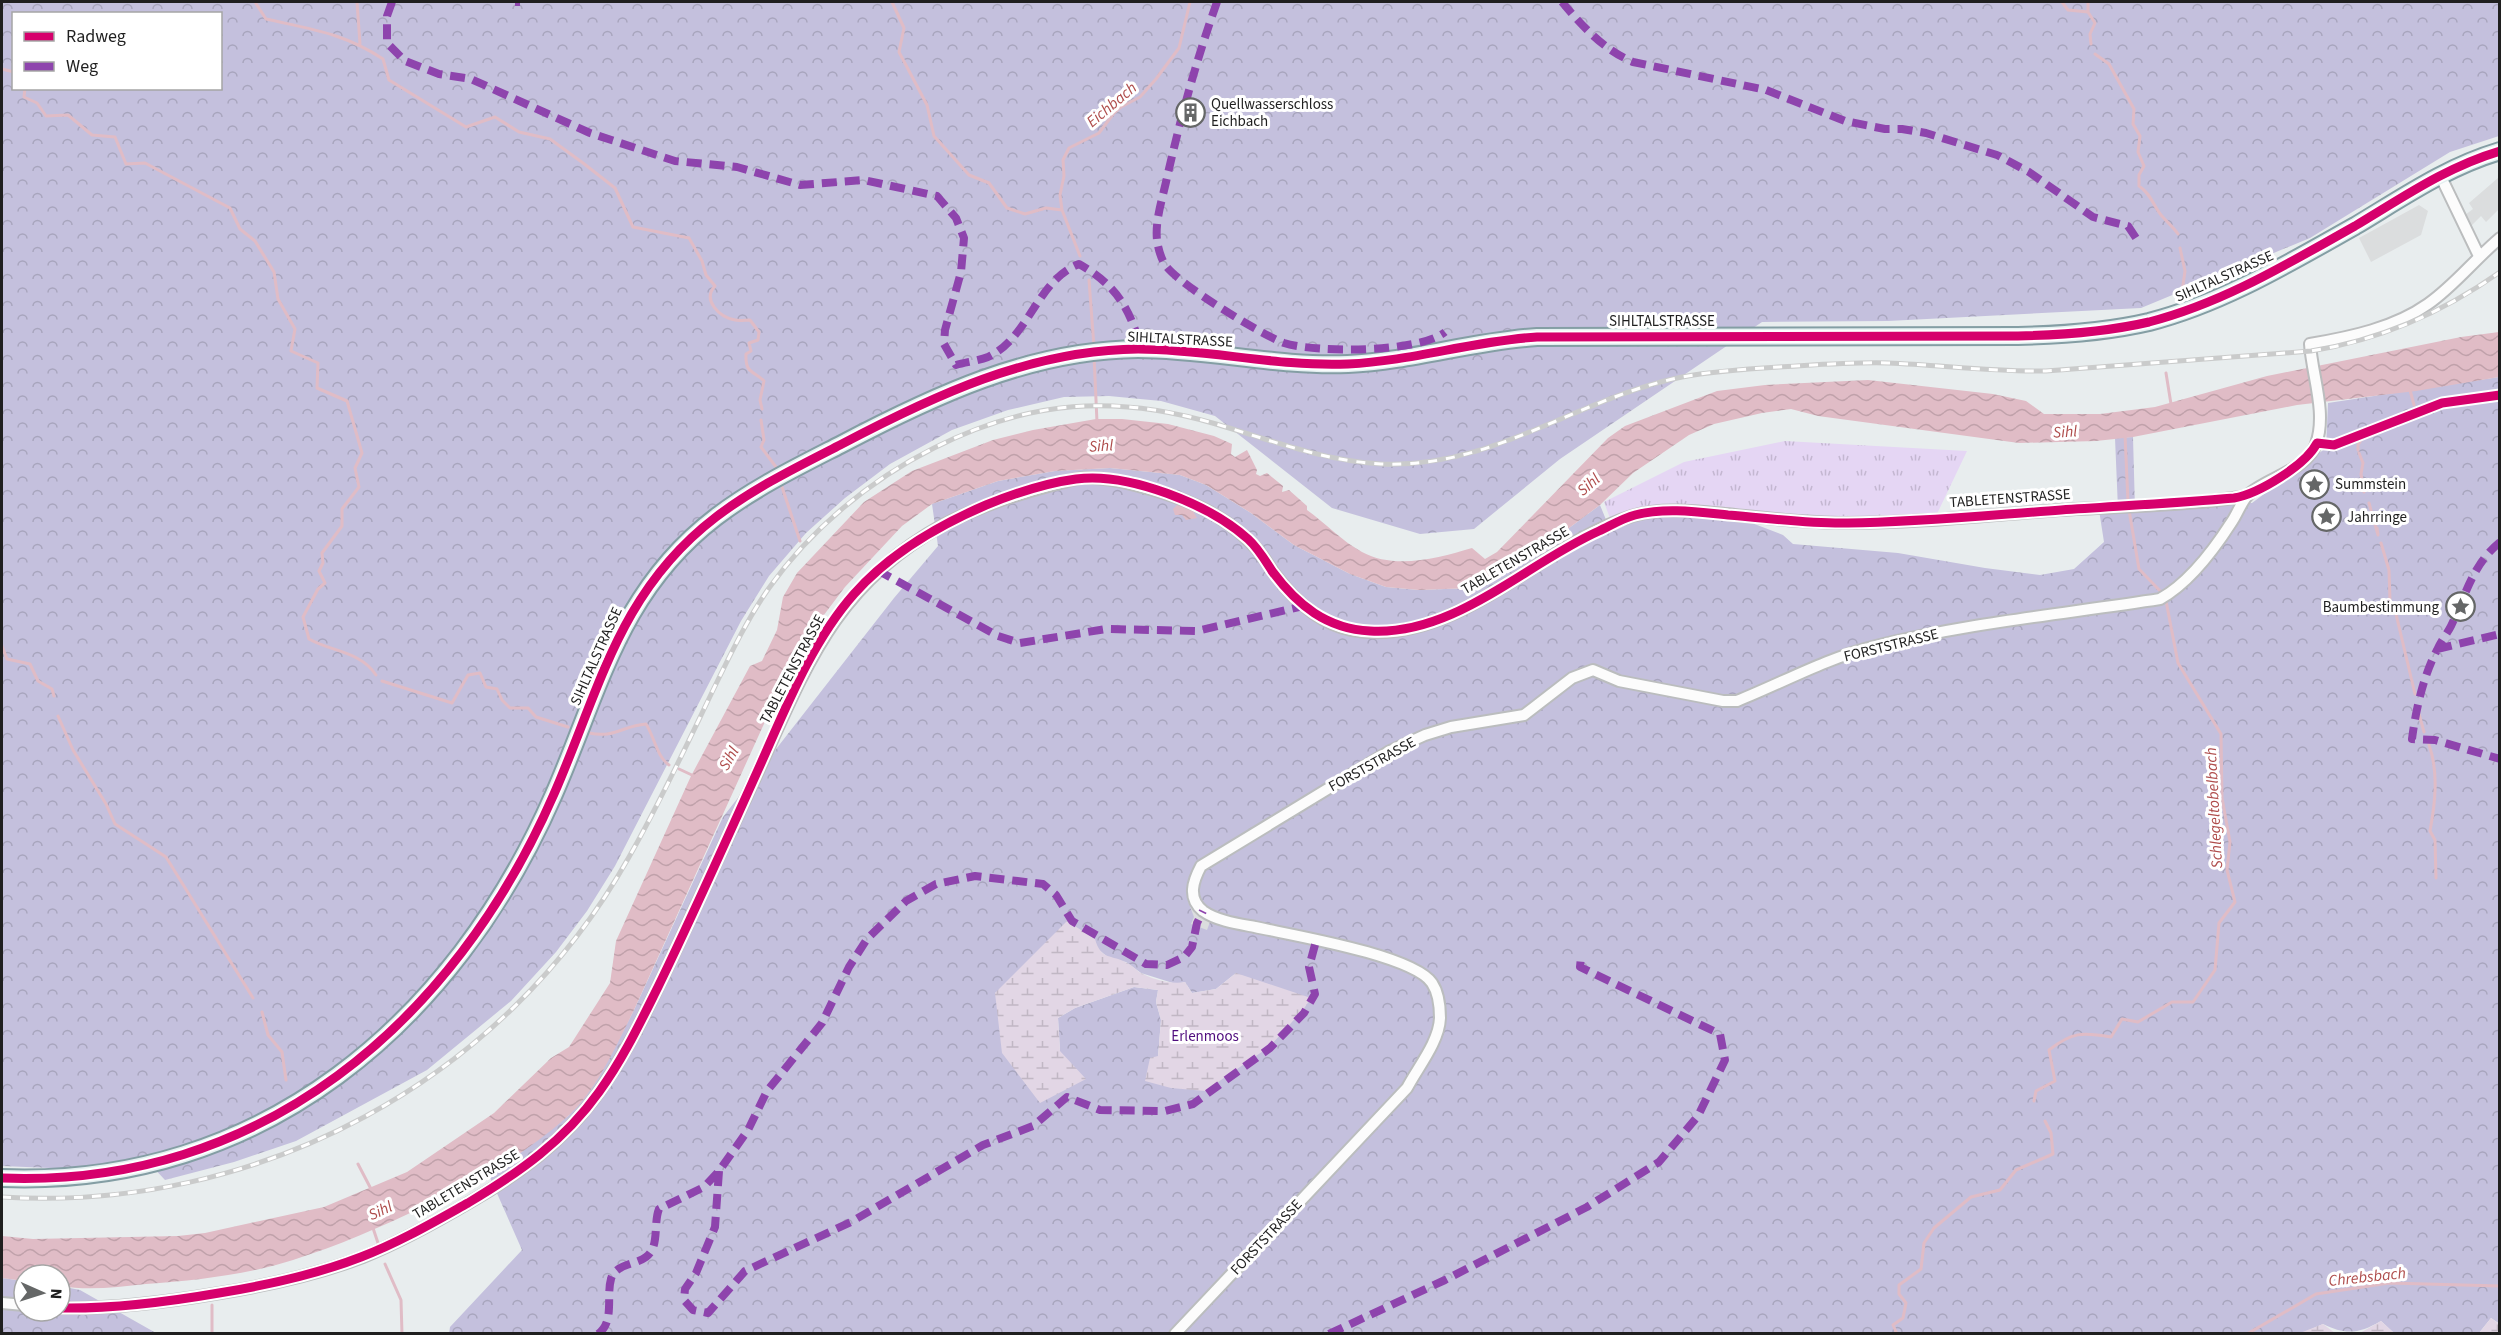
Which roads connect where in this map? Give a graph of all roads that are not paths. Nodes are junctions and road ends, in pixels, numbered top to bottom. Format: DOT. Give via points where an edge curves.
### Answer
graph roads {
  1 [pos="2499,151"];
  2 [pos="2440,175"];
  3 [pos="2499,238"];
  4 [pos="2479,256"];
  5 [pos="2247,496"];
  6 [pos="2,1178"];
  7 [pos="72,1307"];
  8 [pos="1174,1334"];
  1 -- 2 [label="main road, SIHLTALSTRASSE"];
  2 -- 4 [label="street"];
  2 -- 6 [label="main road, SIHLTALSTRASSE" via="2231,293 2158,319 2097,331 2018,336 1537,337 1389,360 1334,364 1128,350 1061,357 972,383 781,476 704,526 675,553 625,624 545,815 495,905 423,1000 340,1076 273,1118 179,1157 94,1175"];
  3 -- 4 [label="street"];
  4 -- 5 [label="street, FORSTSTRASSE" via="2419,310 2385,327 2310,344 2319,413 2317,443 2302,462"];
  5 -- 7 [label="street, TABLETENSTRASSE" via="1850,523 1670,511 1635,515 1583,538 1502,588 1432,622 1380,632 1327,623 1303,606 1248,539 1198,504 1169,493 1117,481 1080,478 992,502 912,543 878,570 837,616 790,700 628,1046 583,1113 548,1149 507,1180 450,1213 371,1254 331,1268 275,1284 168,1301"];
  5 -- 8 [label="street, FORSTSTRASSE" via="2229,526 2186,580 2160,599 1948,631 1872,647 1737,700 1723,701 1619,681 1593,670 1572,678 1524,715 1451,727 1390,751 1201,866 1192,882 1193,897 1203,911 1231,922 1368,952 1411,966 1431,982 1440,1021 1433,1043 1407,1088"];
}
